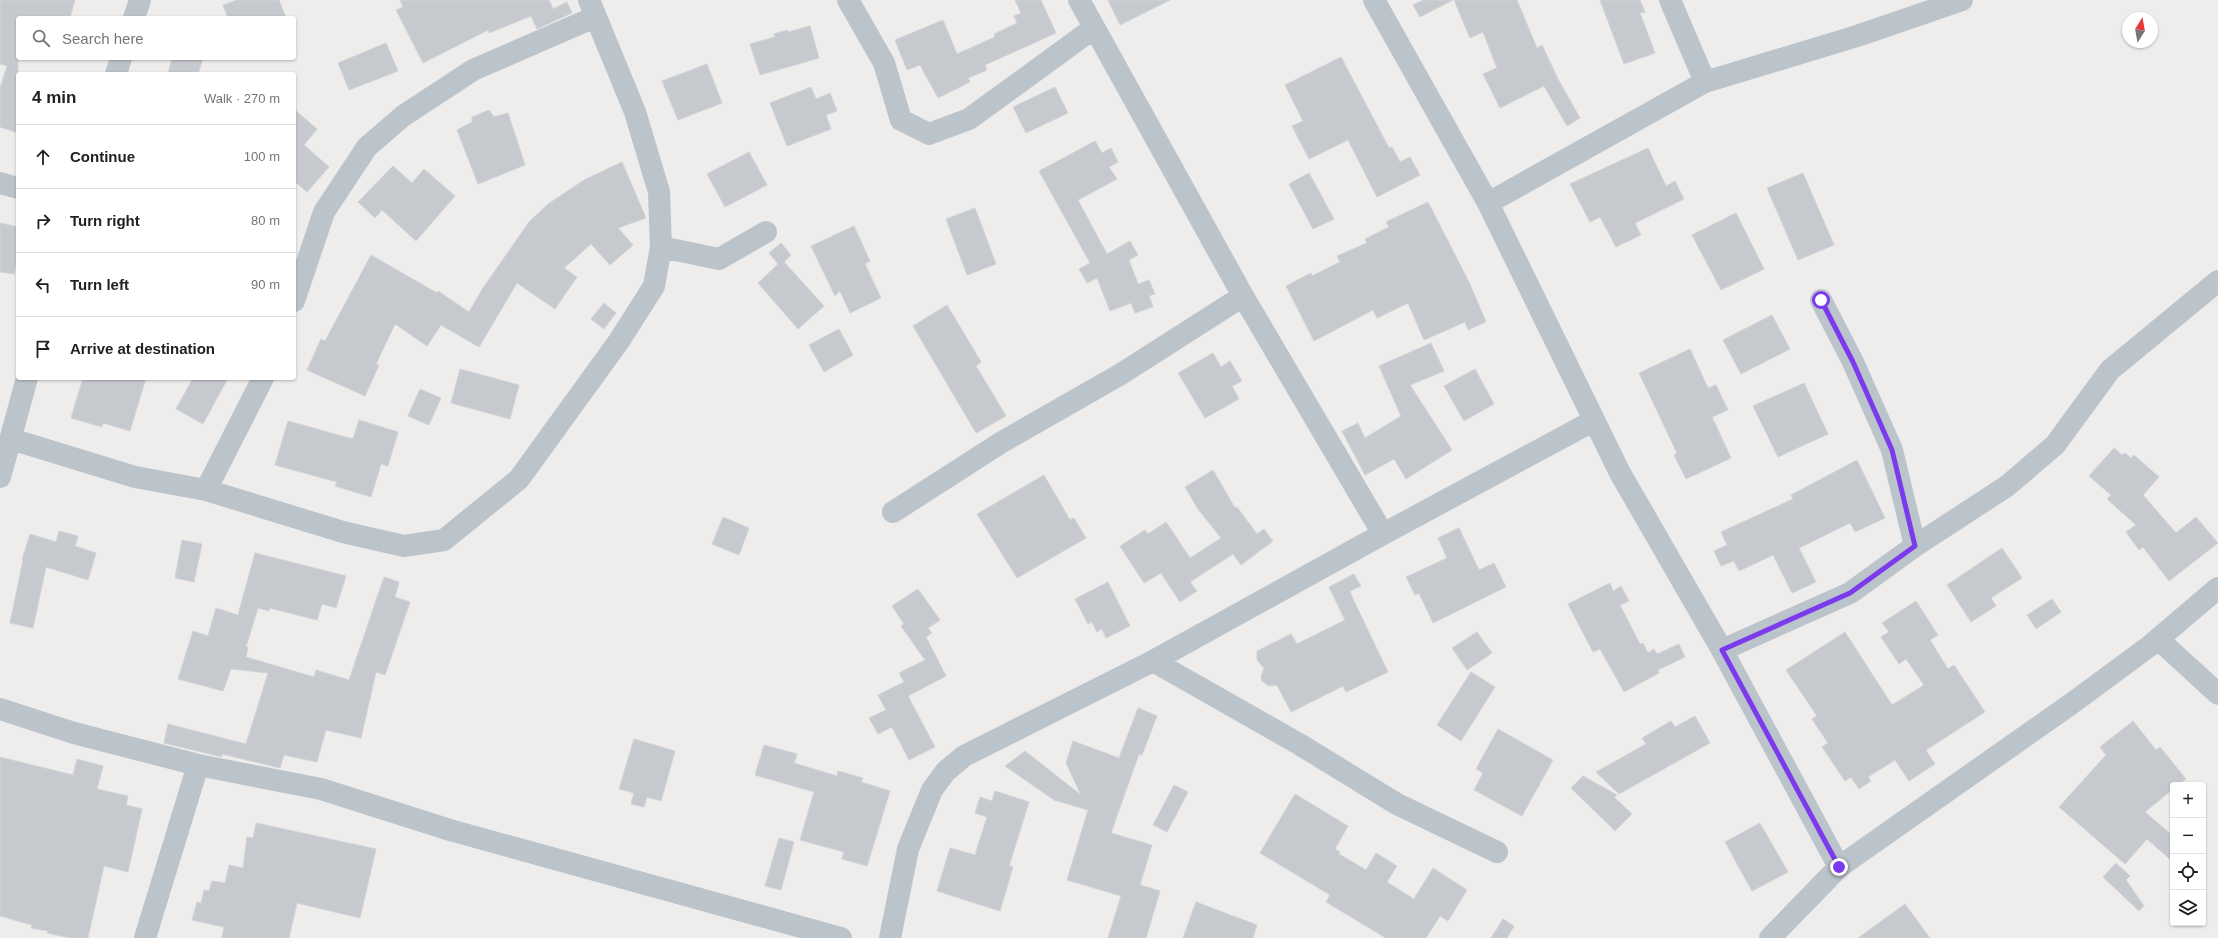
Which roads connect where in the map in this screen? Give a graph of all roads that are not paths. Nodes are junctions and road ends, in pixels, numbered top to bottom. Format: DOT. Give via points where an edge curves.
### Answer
graph roads {
  1 [pos="140,0"];
  2 [pos="848,0"];
  3 [pos="1078,0"];
  4 [pos="1374,0"];
  5 [pos="1670,0"];
  6 [pos="1962,0"];
  7 [pos="592,8"];
  8 [pos="135,16"];
  9 [pos="1094,28"];
  10 [pos="120,60"];
  11 [pos="117,72"];
  12 [pos="1705,82"];
  13 [pos="0,183"];
  14 [pos="16,187"];
  15 [pos="1488,203"];
  16 [pos="766,232"];
  17 [pos="662,247"];
  18 [pos="2218,281"];
  19 [pos="296,295"];
  20 [pos="1243,296"];
  21 [pos="1821,300"];
  22 [pos="26,380"];
  23 [pos="262,380"];
  24 [pos="1593,421"];
  25 [pos="11,439"];
  26 [pos="0,477"];
  27 [pos="206,490"];
  28 [pos="893,512"];
  29 [pos="1383,534"];
  30 [pos="1915,546"];
  31 [pos="2218,588"];
  32 [pos="2158,639"];
  33 [pos="1722,650"];
  34 [pos="1153,661"];
  35 [pos="2218,694"];
  36 [pos="0,709"];
  37 [pos="198,765"];
  38 [pos="1497,852"];
  39 [pos="1839,867"];
  40 [pos="145,938"];
  41 [pos="841,938"];
  42 [pos="890,938"];
  43 [pos="1770,938"];
  1 -- 8 [label="street"];
  2 -- 9 [label="street" via="884,64 901,120 929,134 969,119"];
  3 -- 9 [label="street"];
  4 -- 15 [label="street"];
  5 -- 12 [label="street"];
  6 -- 12 [label="street" via="1857,36"];
  7 -- 17 [label="street" via="635,112 660,192"];
  7 -- 19 [label="street" via="473,70 403,116 367,148 324,212"];
  9 -- 20 [label="street"];
  10 -- 11 [label="street"];
  12 -- 15 [label="street"];
  13 -- 14 [label="street"];
  15 -- 24 [label="street"];
  16 -- 17 [label="street" via="719,259"];
  17 -- 27 [label="street" via="654,286 619,341 519,479 444,540 404,546 343,532"];
  18 -- 30 [label="street" via="2110,370 2054,446 2007,486"];
  20 -- 28 [label="street" via="1121,374 1002,442"];
  20 -- 29 [label="street"];
  21 -- 30 [label="street" via="1853,362 1892,450"];
  22 -- 25 [label="street"];
  23 -- 27 [label="street"];
  24 -- 29 [label="street"];
  24 -- 33 [label="street" via="1661,547"];
  25 -- 26 [label="street"];
  25 -- 27 [label="street" via="135,477"];
  29 -- 34 [label="street"];
  30 -- 33 [label="street" via="1850,593"];
  31 -- 32 [label="street"];
  32 -- 35 [label="street"];
  32 -- 39 [label="street" via="1996,759"];
  33 -- 39 [label="street"];
  34 -- 38 [label="street" via="1299,744 1397,804"];
  34 -- 42 [label="street" via="964,756 946,771 932,790 908,849"];
  36 -- 37 [label="street" via="74,733"];
  37 -- 40 [label="street"];
  37 -- 41 [label="street" via="322,789 450,830"];
  39 -- 43 [label="street"];
}
